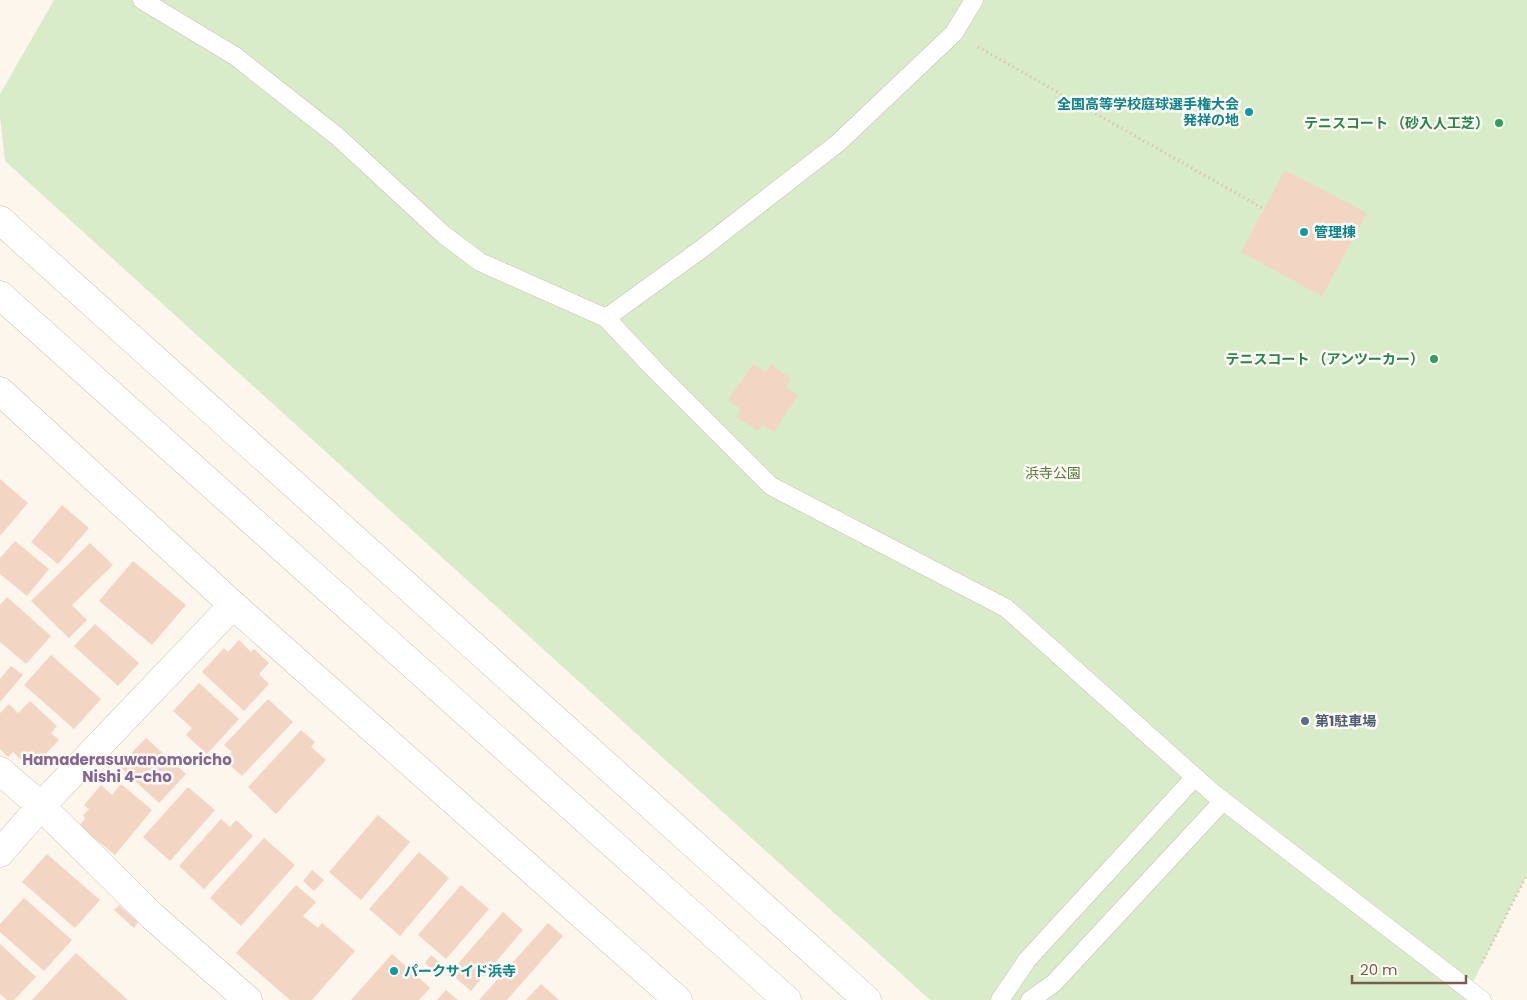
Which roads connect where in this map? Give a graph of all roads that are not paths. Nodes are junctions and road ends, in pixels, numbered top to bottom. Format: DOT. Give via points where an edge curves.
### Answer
graph roads {
  1 [pos="142,0"];
  2 [pos="974,0"];
  3 [pos="0,220"];
  4 [pos="0,295"];
  5 [pos="606,318"];
  6 [pos="0,391"];
  7 [pos="233,605"];
  8 [pos="0,772"];
  9 [pos="1195,777"];
  10 [pos="1223,801"];
  11 [pos="41,806"];
  12 [pos="0,853"];
  13 [pos="1476,995"];
  14 [pos="248,1000"];
  15 [pos="678,1000"];
  16 [pos="787,1000"];
  17 [pos="866,1000"];
  18 [pos="1000,1000"];
  19 [pos="1030,1000"];
  1 -- 5 [label="lane" via="235,56 338,137 444,235 480,262"];
  2 -- 5 [label="lane" via="954,33 838,143"];
  3 -- 17 [label="street"];
  4 -- 16 [label="street"];
  5 -- 9 [label="lane" via="771,486 1006,608"];
  6 -- 7 [label="street"];
  7 -- 11 [label="street"];
  7 -- 15 [label="street"];
  8 -- 11 [label="street"];
  9 -- 10 [label="lane"];
  9 -- 18 [label="lane" via="1027,960"];
  10 -- 13 [label="lane"];
  10 -- 19 [label="lane" via="1054,984"];
  11 -- 12 [label="street"];
  11 -- 14 [label="street" via="152,916"];
}
